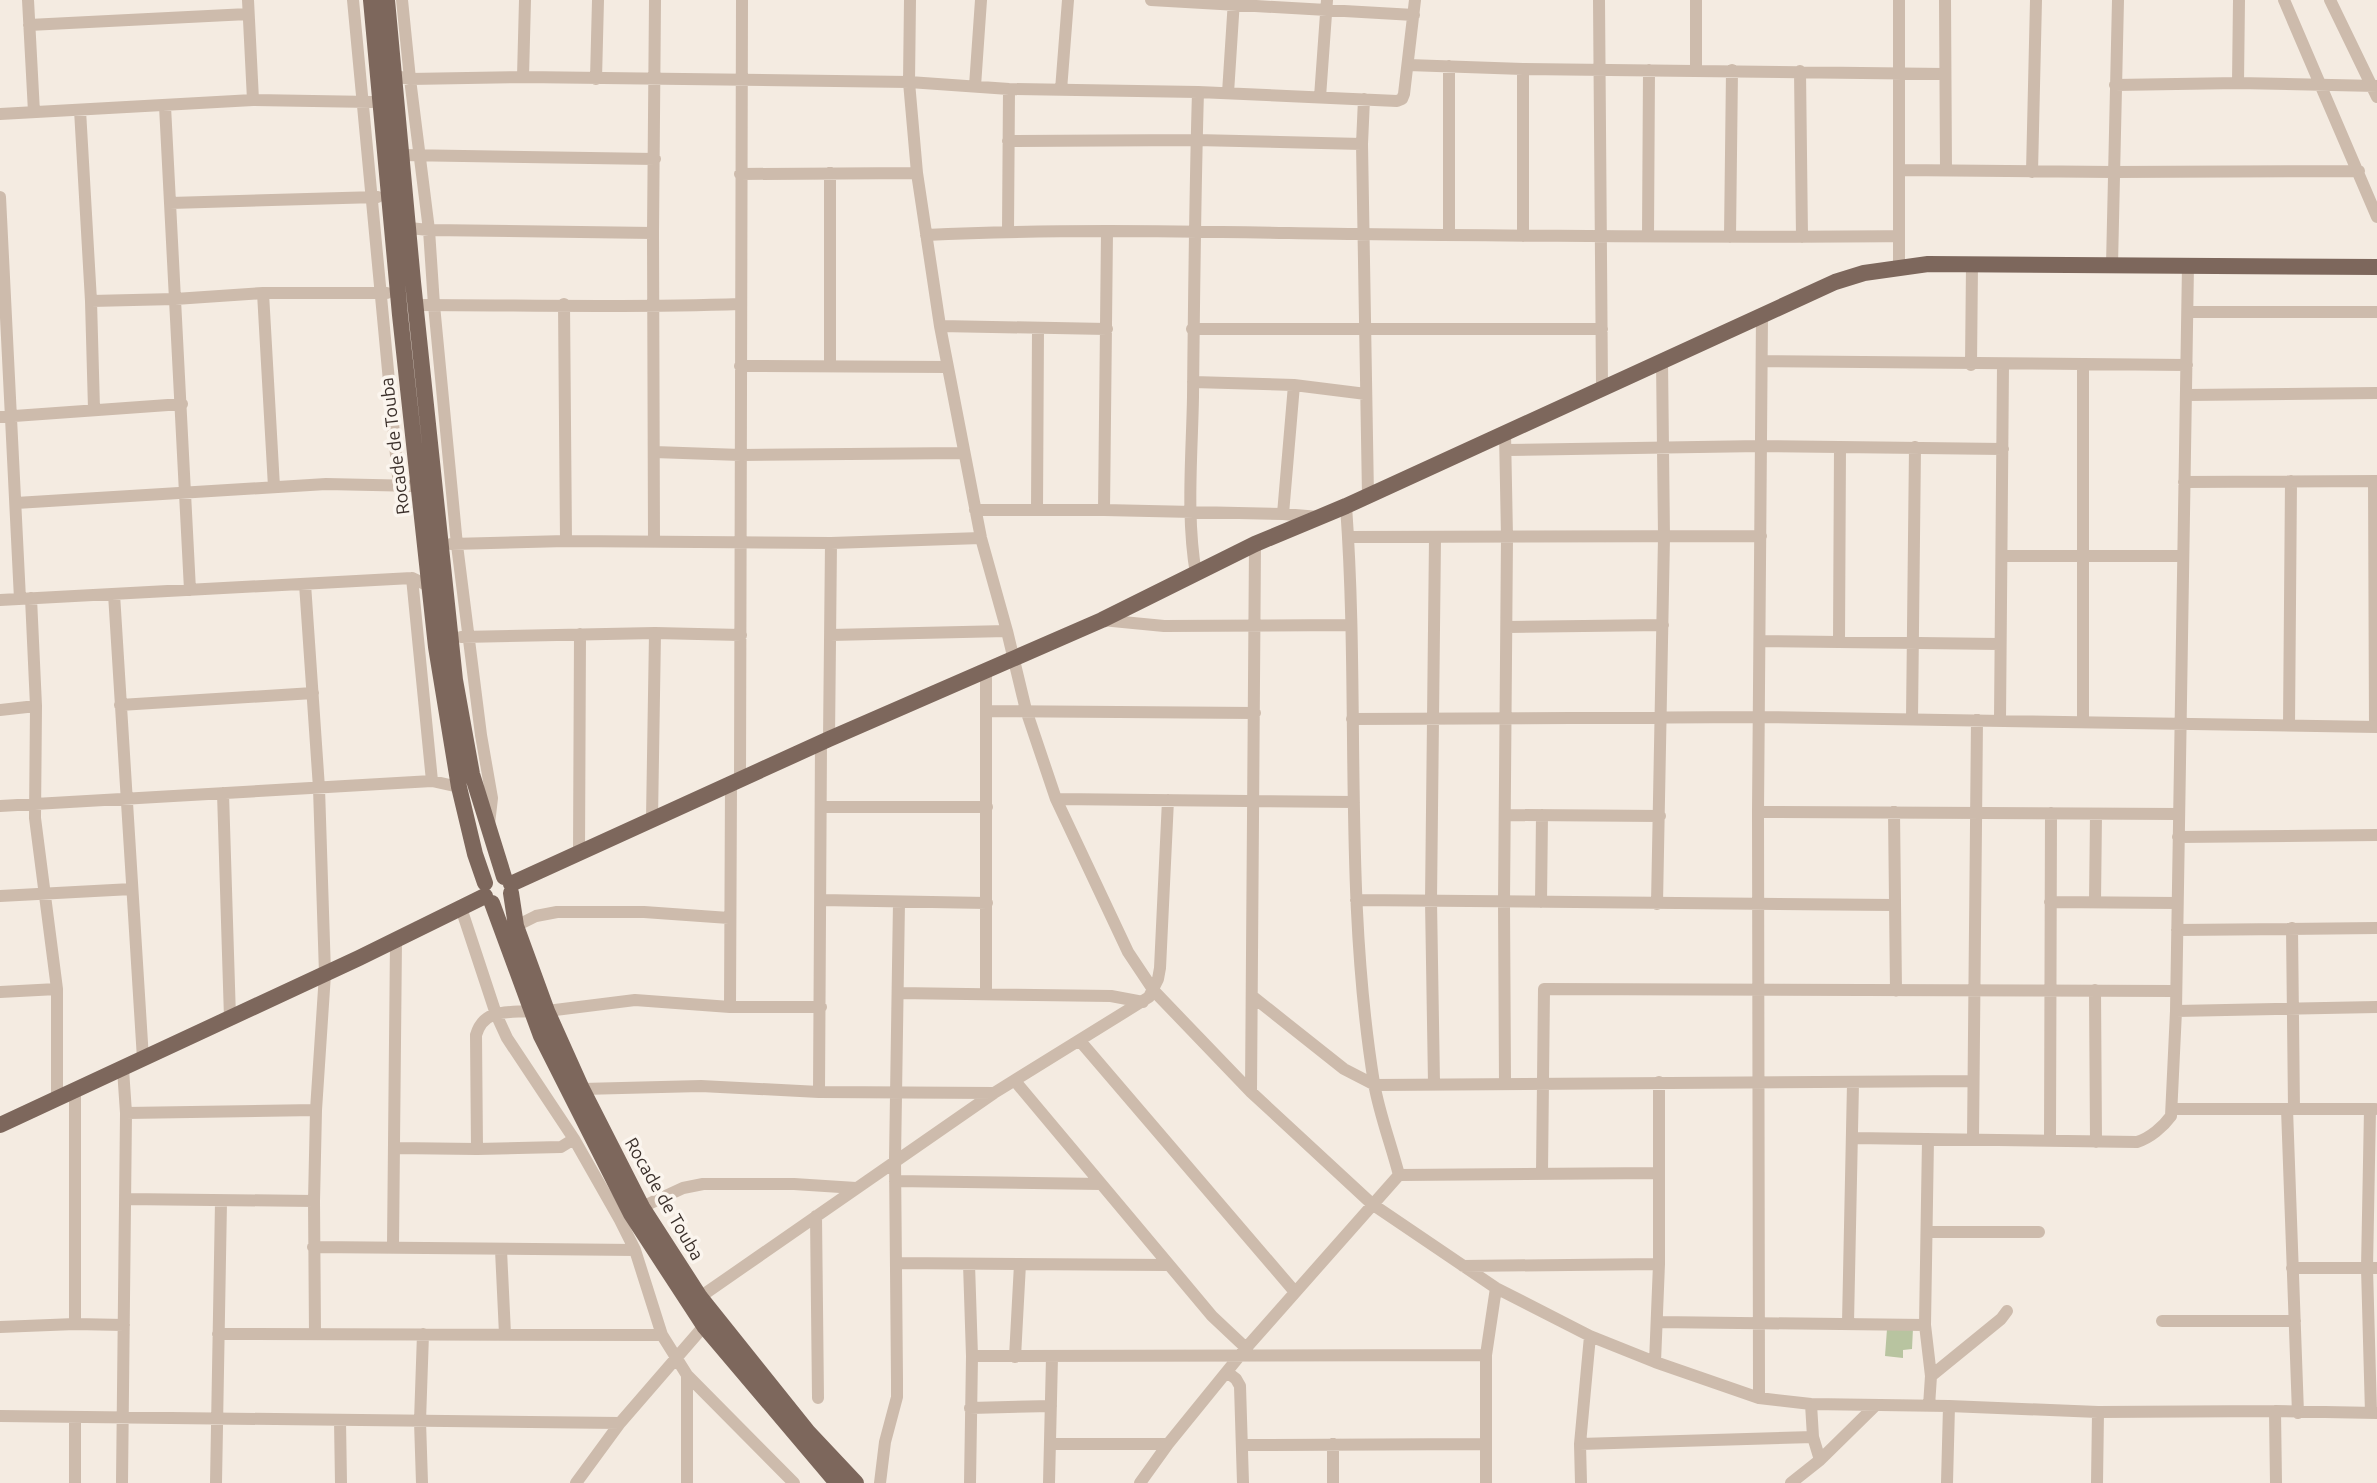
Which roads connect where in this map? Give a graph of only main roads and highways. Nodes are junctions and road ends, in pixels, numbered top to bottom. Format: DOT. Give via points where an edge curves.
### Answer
graph roads {
  1 [pos="372,0"];
  2 [pos="387,0"];
  3 [pos="2377,267"];
  4 [pos="509,885"];
  5 [pos="487,894"];
  6 [pos="539,1011"];
  7 [pos="0,1125"];
  8 [pos="631,1213"];
  9 [pos="837,1483"];
  10 [pos="856,1483"];
  1 -- 5 [label="main road, Rocade de Touba" via="372,102 380,197 398,292 442,691 459,787"];
  2 -- 4 [label="main road, Rocade de Touba" via="402,78 401,155 416,305 435,474 449,544 455,680 472,774"];
  3 -- 4 [label="main road" via="1928,264 1835,282 1602,387 1506,441 1255,544 1102,620"];
  4 -- 5 [label="main road" via="506,901"];
  4 -- 5 [label="main road" via="493,876"];
  4 -- 6 [label="main road, Rocade de Touba"];
  5 -- 6 [label="main road, Rocade de Touba"];
  5 -- 7 [label="main road"];
  6 -- 8 [label="main road, Rocade de Touba" via="582,1089"];
  6 -- 8 [label="main road, Rocade de Touba" via="560,1075"];
  8 -- 9 [label="main road, Rocade de Touba" via="704,1326"];
  8 -- 10 [label="main road, Rocade de Touba" via="808,1432"];
}
